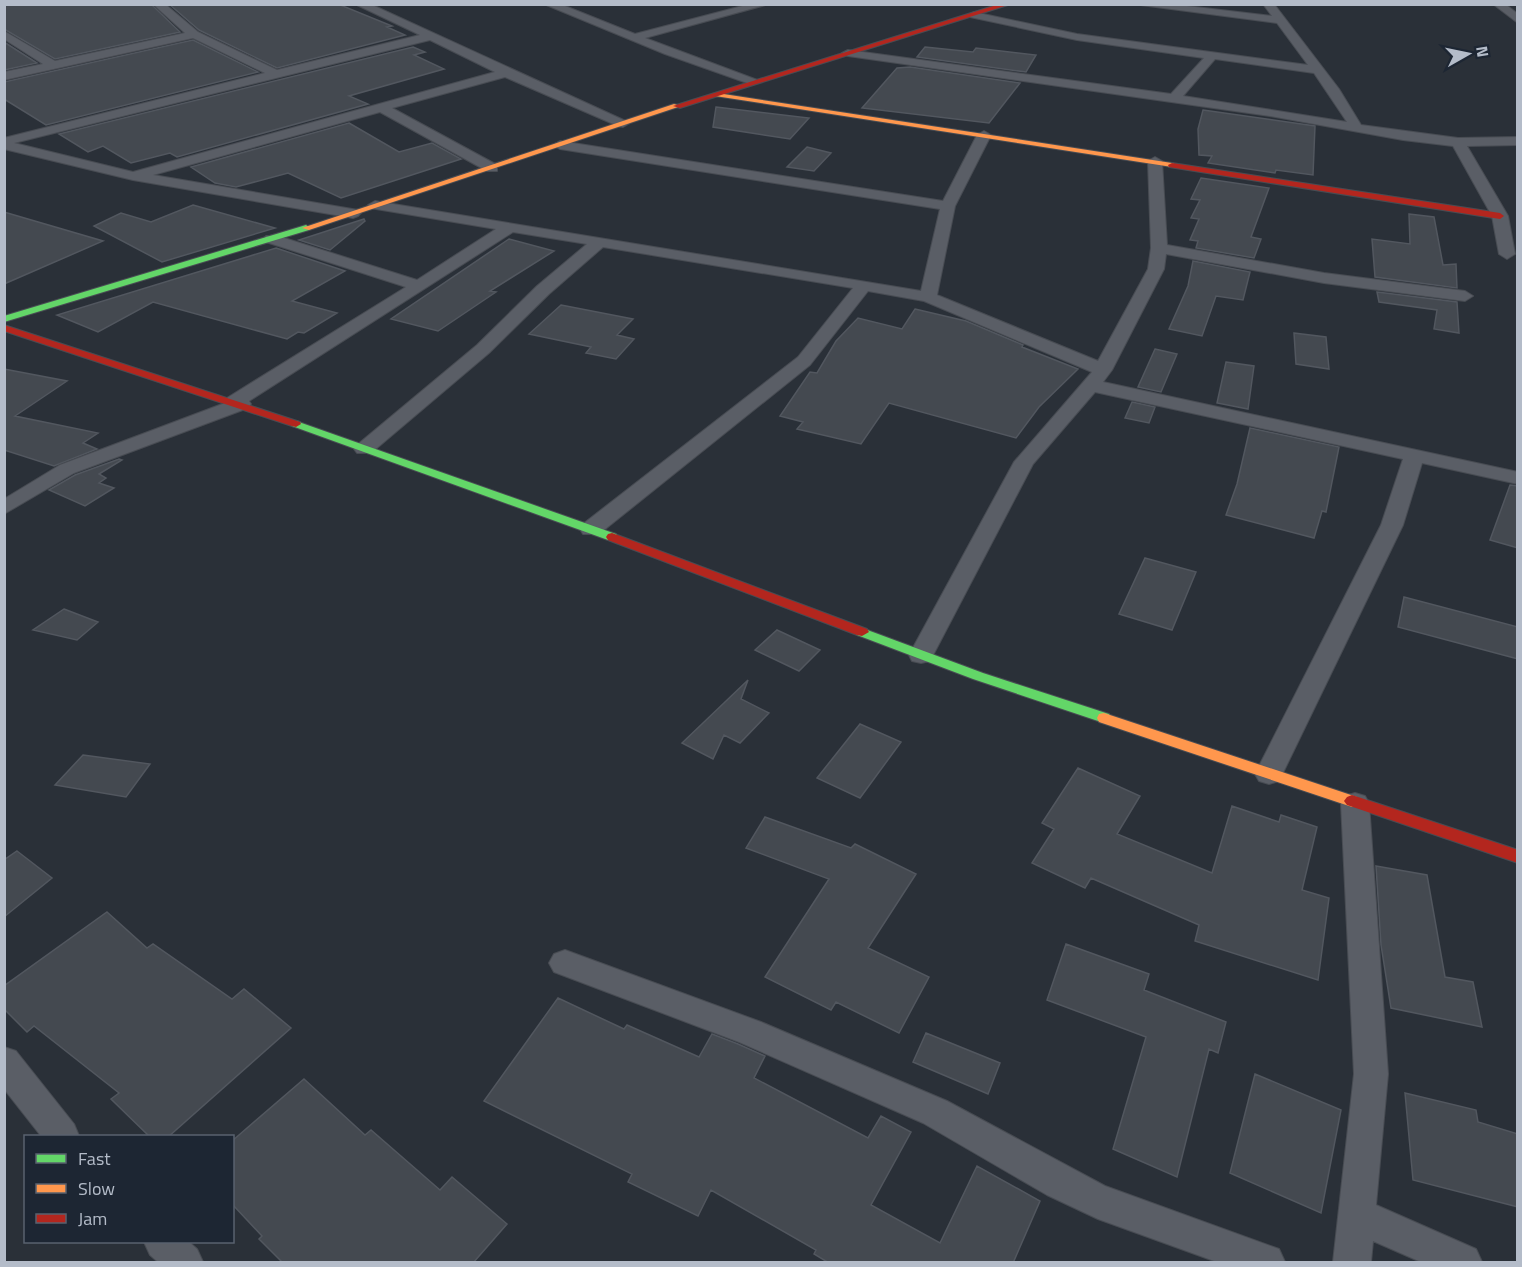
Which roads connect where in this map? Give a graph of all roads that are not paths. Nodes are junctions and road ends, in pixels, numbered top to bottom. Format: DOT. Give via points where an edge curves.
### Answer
graph roads {
  1 [pos="360,4"];
  2 [pos="549,4"];
  3 [pos="734,4"];
  4 [pos="765,4"];
  5 [pos="1008,4"];
  6 [pos="1138,4"];
  7 [pos="1268,4"];
  8 [pos="1498,4"];
  9 [pos="159,5"];
  10 [pos="746,9"];
  11 [pos="974,15"];
  12 [pos="1279,20"];
  13 [pos="1518,20"];
  14 [pos="4,34"];
  15 [pos="194,34"];
  16 [pos="431,36"];
  17 [pos="634,38"];
  18 [pos="848,53"];
  19 [pos="1212,56"];
  20 [pos="53,65"];
  21 [pos="1319,70"];
  22 [pos="275,73"];
  23 [pos="506,73"];
  24 [pos="4,76"];
  25 [pos="754,81"];
  26 [pos="712,94"];
  27 [pos="1175,98"];
  28 [pos="384,109"];
  29 [pos="623,123"];
  30 [pos="1357,128"];
  31 [pos="984,135"];
  32 [pos="1518,141"];
  33 [pos="1458,142"];
  34 [pos="4,144"];
  35 [pos="560,145"];
  36 [pos="1155,161"];
  37 [pos="492,168"];
  38 [pos="133,176"];
  39 [pos="375,205"];
  40 [pos="948,206"];
  41 [pos="352,213"];
  42 [pos="1500,216"];
  43 [pos="510,227"];
  44 [pos="272,239"];
  45 [pos="598,243"];
  46 [pos="1159,248"];
  47 [pos="1507,254"];
  48 [pos="864,285"];
  49 [pos="419,286"];
  50 [pos="1465,296"];
  51 [pos="928,297"];
  52 [pos="4,319"];
  53 [pos="4,328"];
  54 [pos="1103,370"];
  55 [pos="1090,386"];
  56 [pos="237,403"];
  57 [pos="364,449"];
  58 [pos="1414,456"];
  59 [pos="1518,478"];
  60 [pos="4,508"];
  61 [pos="591,529"];
  62 [pos="921,655"];
  63 [pos="1269,774"];
  64 [pos="1355,803"];
  65 [pos="1518,857"];
  66 [pos="565,963"];
  67 [pos="4,1062"];
  68 [pos="60,1135"];
  69 [pos="1357,1215"];
  70 [pos="165,1243"];
  71 [pos="184,1263"];
  72 [pos="1266,1263"];
  73 [pos="1352,1263"];
  74 [pos="1463,1263"];
  1 -- 16 [label="street"];
  2 -- 17 [label="street"];
  3 -- 10 [label="street"];
  4 -- 10 [label="street"];
  5 -- 11 [label="street"];
  6 -- 12 [label="street"];
  7 -- 12 [label="street"];
  8 -- 13 [label="street"];
  9 -- 15 [label="street"];
  10 -- 17 [label="street"];
  11 -- 18 [label="street"];
  11 -- 19 [label="street" via="1077,37"];
  12 -- 21 [label="street"];
  14 -- 20 [label="street"];
  15 -- 20 [label="street"];
  15 -- 22 [label="street"];
  16 -- 22 [label="street"];
  16 -- 23 [label="street"];
  17 -- 25 [label="street"];
  18 -- 25 [label="street"];
  18 -- 27 [label="street"];
  19 -- 21 [label="street"];
  19 -- 27 [label="street"];
  20 -- 24 [label="street"];
  21 -- 30 [label="street"];
  22 -- 34 [label="street"];
  23 -- 28 [label="street"];
  23 -- 29 [label="street"];
  25 -- 26 [label="street"];
  26 -- 29 [label="street"];
  26 -- 31 [label="street"];
  27 -- 30 [label="street"];
  28 -- 37 [label="street"];
  28 -- 38 [label="street"];
  29 -- 35 [label="street"];
  30 -- 33 [label="street"];
  31 -- 36 [label="street"];
  31 -- 40 [label="street"];
  32 -- 33 [label="street"];
  33 -- 42 [label="street"];
  34 -- 38 [label="street"];
  35 -- 37 [label="street"];
  35 -- 40 [label="street"];
  36 -- 42 [label="street"];
  36 -- 46 [label="street"];
  37 -- 39 [label="street"];
  38 -- 41 [label="street"];
  39 -- 41 [label="street"];
  39 -- 43 [label="street"];
  40 -- 51 [label="street"];
  41 -- 44 [label="street"];
  42 -- 47 [label="street"];
  43 -- 45 [label="street"];
  43 -- 49 [label="street"];
  44 -- 49 [label="street"];
  44 -- 52 [label="street"];
  45 -- 48 [label="street"];
  45 -- 57 [label="street" via="483,349"];
  46 -- 50 [label="street" via="1324,278"];
  46 -- 54 [label="street" via="1156,269"];
  48 -- 51 [label="street"];
  48 -- 61 [label="street" via="804,361"];
  49 -- 56 [label="street"];
  51 -- 54 [label="street"];
  53 -- 56 [label="street"];
  54 -- 55 [label="street"];
  55 -- 58 [label="street"];
  55 -- 62 [label="street" via="1024,462"];
  56 -- 57 [label="street"];
  56 -- 60 [label="street" via="67,469"];
  57 -- 61 [label="street"];
  58 -- 59 [label="street"];
  58 -- 63 [label="street" via="1392,525"];
  61 -- 62 [label="street"];
  62 -- 63 [label="street"];
  63 -- 64 [label="street"];
  64 -- 65 [label="street"];
  64 -- 69 [label="street" via="1371,1074"];
  66 -- 72 [label="street" via="750,1032 935,1112 1098,1201"];
  67 -- 68 [label="street"];
  69 -- 73 [label="street"];
  69 -- 74 [label="street"];
  70 -- 71 [label="street"];
}
